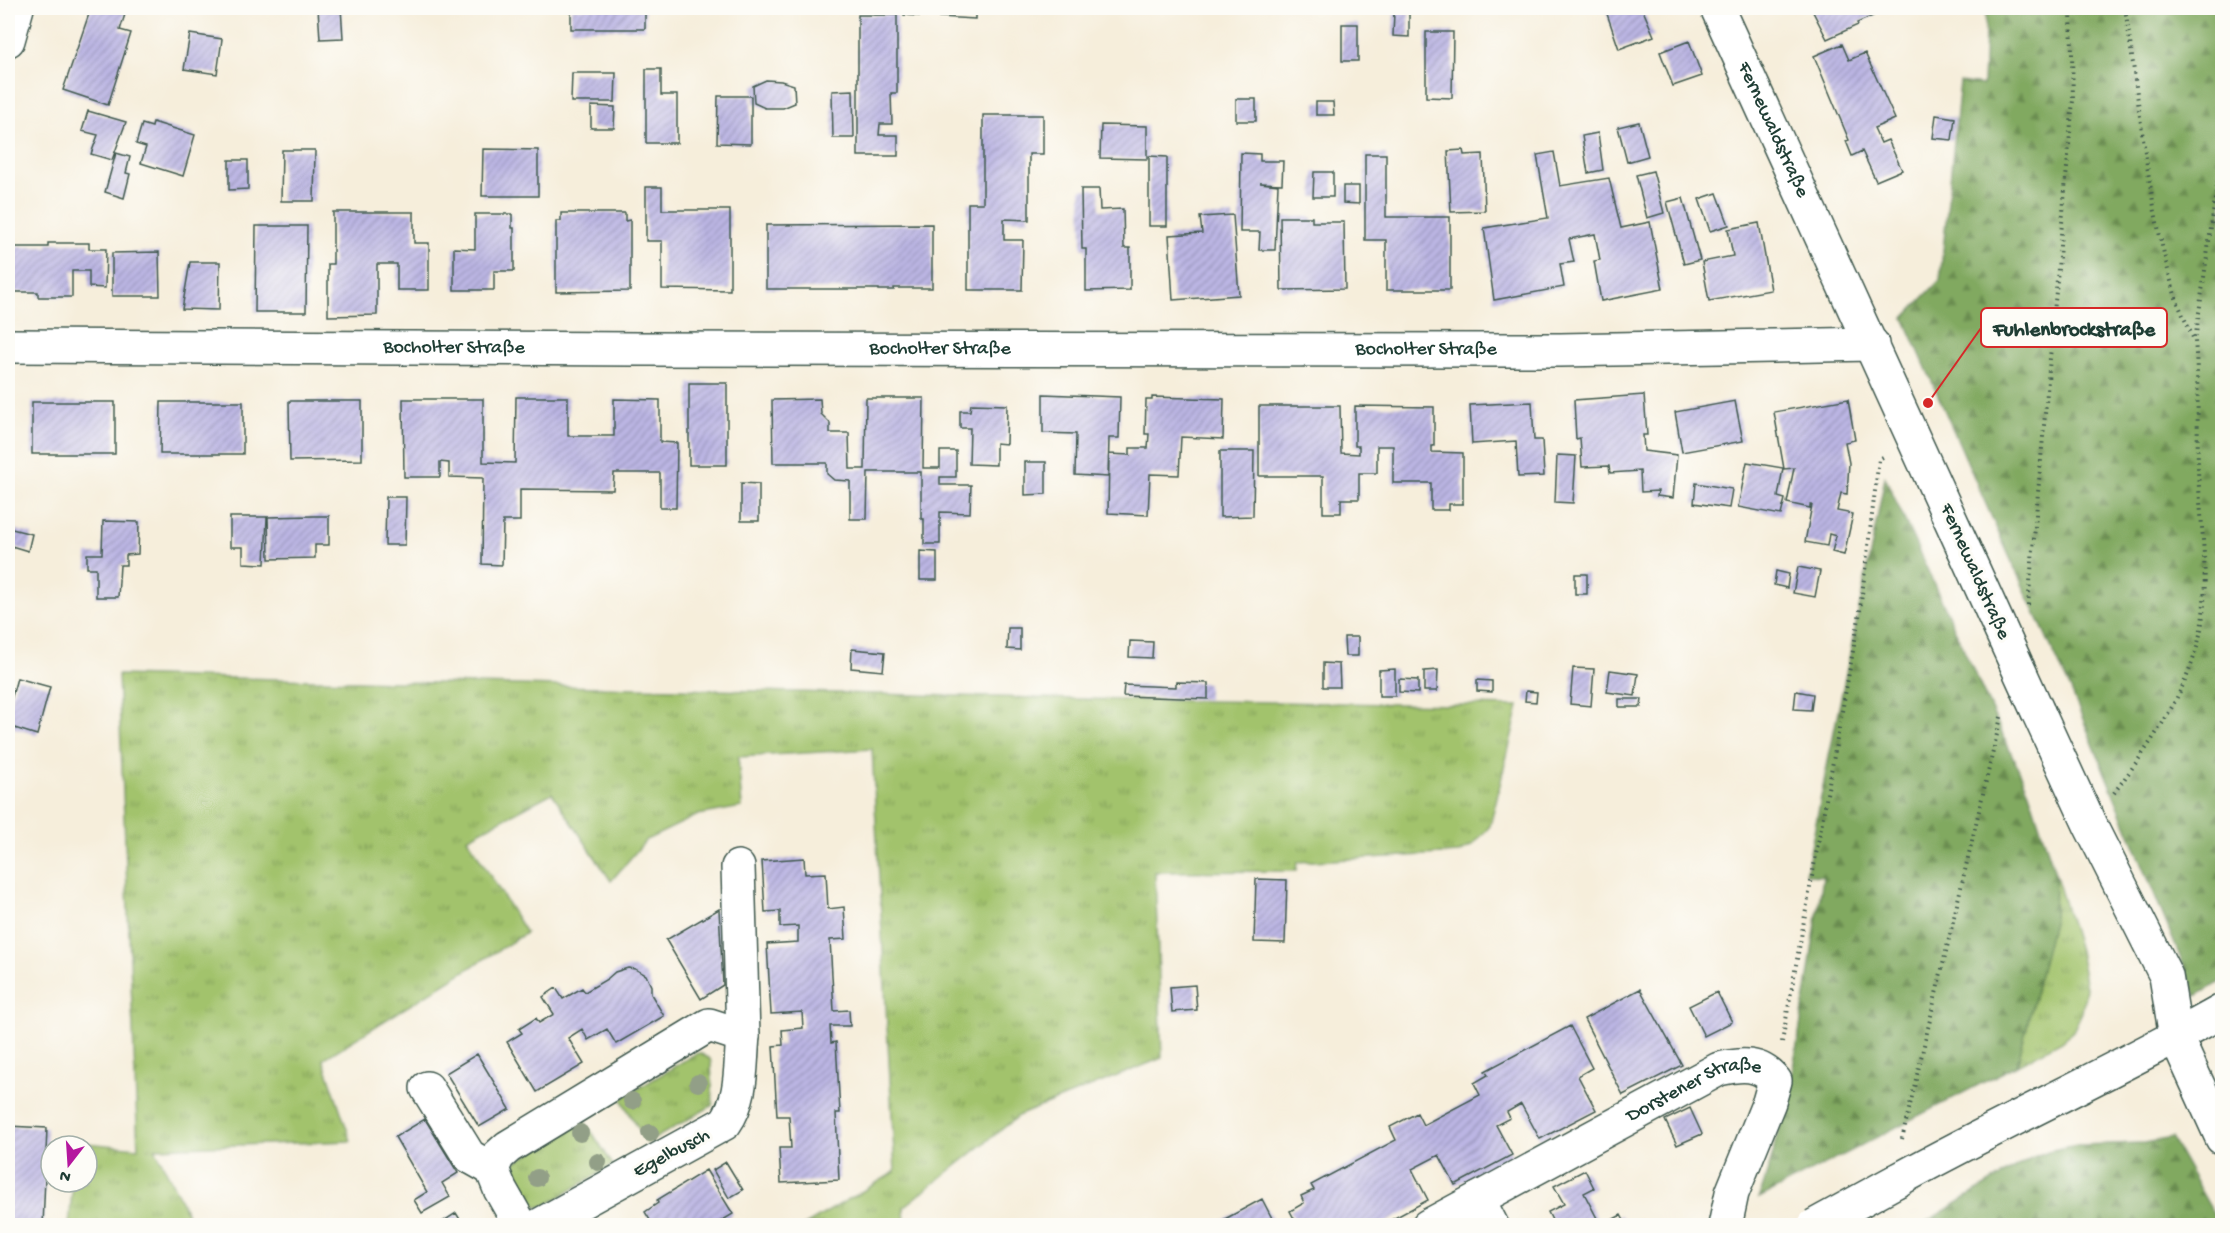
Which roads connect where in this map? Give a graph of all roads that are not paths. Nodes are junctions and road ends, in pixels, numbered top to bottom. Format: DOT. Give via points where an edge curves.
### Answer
graph roads {
  1 [pos="17,8"];
  2 [pos="1717,8"];
  3 [pos="8,40"];
  4 [pos="1872,344"];
  5 [pos="8,346"];
  6 [pos="738,867"];
  7 [pos="2223,1011"];
  8 [pos="743,1036"];
  9 [pos="2176,1037"];
  10 [pos="427,1088"];
  11 [pos="2223,1138"];
  12 [pos="492,1169"];
  13 [pos="1485,1212"];
  14 [pos="521,1226"];
  15 [pos="537,1226"];
  16 [pos="1428,1226"];
  17 [pos="1725,1226"];
  18 [pos="1814,1226"];
  1 -- 3 [label="street"];
  2 -- 4 [label="street, Fernewaldstraße"];
  4 -- 5 [label="street, Bocholter Straße" via="1560,350"];
  4 -- 9 [label="street, Fernewaldstraße, bridge" via="2090,825 2166,976"];
  6 -- 8 [label="street, Egelbusch"];
  7 -- 9 [label="street"];
  8 -- 12 [label="street" via="708,1025 508,1147"];
  8 -- 15 [label="street, Egelbusch" via="738,1098 725,1123"];
  9 -- 11 [label="street, Fernewaldstraße"];
  9 -- 18 [label="street, bridge" via="1955,1148"];
  10 -- 12 [label="street" via="469,1156"];
  12 -- 14 [label="street"];
  13 -- 16 [label="street, Dorstener Straße"];
  13 -- 17 [label="street, Dorstener Straße" via="1719,1069 1751,1065 1768,1072 1775,1081 1732,1193"];
}
